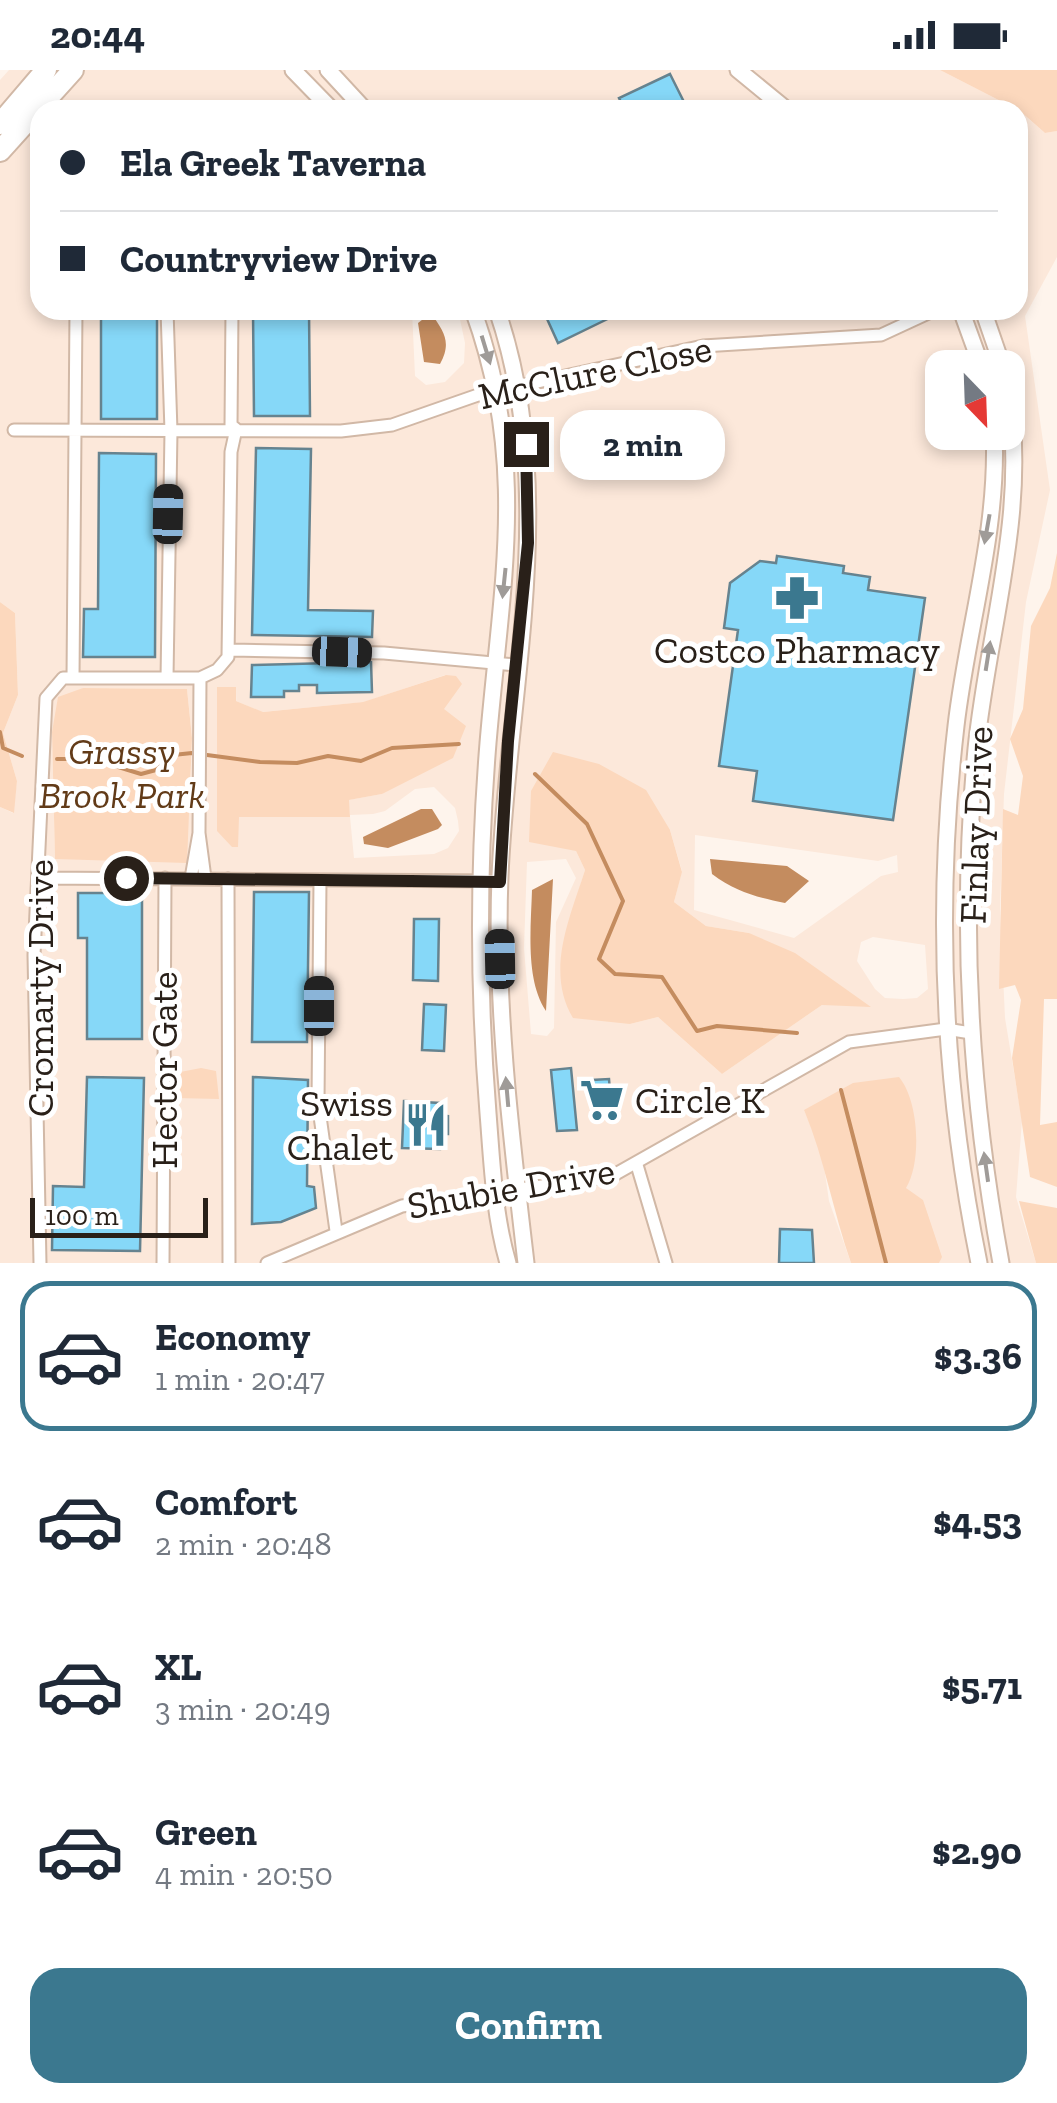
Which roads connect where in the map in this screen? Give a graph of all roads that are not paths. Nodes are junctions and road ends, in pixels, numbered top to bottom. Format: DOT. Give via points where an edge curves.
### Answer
graph roads {
  1 [pos="46,70"];
  2 [pos="73,70"];
  3 [pos="293,70"];
  4 [pos="328,70"];
  5 [pos="738,70"];
  6 [pos="46,100"];
  7 [pos="321,100"];
  8 [pos="356,100"];
  9 [pos="774,100"];
  10 [pos="30,118"];
  11 [pos="0,124"];
  12 [pos="0,151"];
  13 [pos="76,320"];
  14 [pos="167,320"];
  15 [pos="232,320"];
  16 [pos="476,320"];
  17 [pos="499,320"];
  18 [pos="912,320"];
  19 [pos="965,320"];
  20 [pos="986,320"];
  21 [pos="975,350"];
  22 [pos="997,350"];
  23 [pos="518,387"];
  24 [pos="498,391"];
  25 [pos="236,429"];
  26 [pos="14,430"];
  27 [pos="73,430"];
  28 [pos="172,431"];
  29 [pos="993,450"];
  30 [pos="1012,450"];
  31 [pos="231,650"];
  32 [pos="496,663"];
  33 [pos="516,665"];
  34 [pos="72,678"];
  35 [pos="167,678"];
  36 [pos="200,678"];
  37 [pos="39,878"];
  38 [pos="165,878"];
  39 [pos="198,878"];
  40 [pos="228,879"];
  41 [pos="320,881"];
  42 [pos="481,881"];
  43 [pos="500,882"];
  44 [pos="946,1029"];
  45 [pos="972,1032"];
  46 [pos="636,1165"];
  47 [pos="518,1189"];
  48 [pos="496,1191"];
  49 [pos="336,1231"];
  50 [pos="506,1260"];
  51 [pos="40,1263"];
  52 [pos="163,1263"];
  53 [pos="229,1263"];
  54 [pos="267,1263"];
  55 [pos="526,1263"];
  56 [pos="666,1263"];
  57 [pos="979,1263"];
  58 [pos="1001,1263"];
  1 -- 11 [label="highway"];
  2 -- 6 [label="highway"];
  3 -- 7 [label="street"];
  4 -- 8 [label="street"];
  5 -- 9 [label="street"];
  10 -- 12 [label="highway"];
  13 -- 27 [label="street"];
  14 -- 28 [label="street"];
  15 -- 25 [label="street"];
  16 -- 24 [label="street, one-way"];
  17 -- 23 [label="street"];
  18 -- 23 [label="street, McClure Close" via="880,334 703,346"];
  19 -- 21 [label="street"];
  20 -- 22 [label="street"];
  23 -- 24 [label="street, McClure Close"];
  23 -- 33 [label="street" via="529,522"];
  24 -- 25 [label="street, McClure Close" via="392,425"];
  24 -- 32 [label="street, one-way" via="509,502"];
  25 -- 28 [label="street, McClure Close"];
  25 -- 31 [label="street"];
  26 -- 27 [label="street, McClure Close"];
  27 -- 28 [label="street, McClure Close"];
  27 -- 34 [label="street"];
  28 -- 35 [label="street"];
  29 -- 44 [label="street, Finlay Drive, one-way" via="950,781"];
  45 -- 30 [label="street, Finlay Drive, one-way" via="975,765 1015,488"];
  31 -- 32 [label="street"];
  31 -- 36 [label="street" via="221,666"];
  32 -- 33 [label="street"];
  32 -- 42 [label="street"];
  33 -- 43 [label="street"];
  34 -- 35 [label="street"];
  34 -- 37 [label="street, Cromarty Drive" via="58,680 45,702"];
  35 -- 36 [label="street"];
  36 -- 39 [label="street"];
  37 -- 38 [label="street"];
  37 -- 51 [label="street, Cromarty Drive" via="34,988"];
  38 -- 39 [label="street"];
  38 -- 52 [label="street, Hector Gate"];
  39 -- 40 [label="street"];
  40 -- 41 [label="street"];
  40 -- 53 [label="street, Hector Gate"];
  41 -- 42 [label="street"];
  41 -- 49 [label="street" via="318,1102"];
  42 -- 43 [label="street"];
  42 -- 48 [label="street" via="482,1016"];
  47 -- 43 [label="street, one-way" via="503,1041"];
  44 -- 45 [label="street, Shubie Drive"];
  44 -- 46 [label="street, Shubie Drive" via="849,1042"];
  44 -- 57 [label="street, Finlay Drive"];
  58 -- 45 [label="street, Finlay Drive, one-way"];
  46 -- 47 [label="street, Shubie Drive" via="588,1182"];
  46 -- 56 [label="street"];
  47 -- 48 [label="street, Shubie Drive"];
  47 -- 55 [label="street"];
  48 -- 49 [label="street, Shubie Drive" via="402,1206"];
  48 -- 50 [label="street"];
  49 -- 54 [label="street, Shubie Drive"];
}
